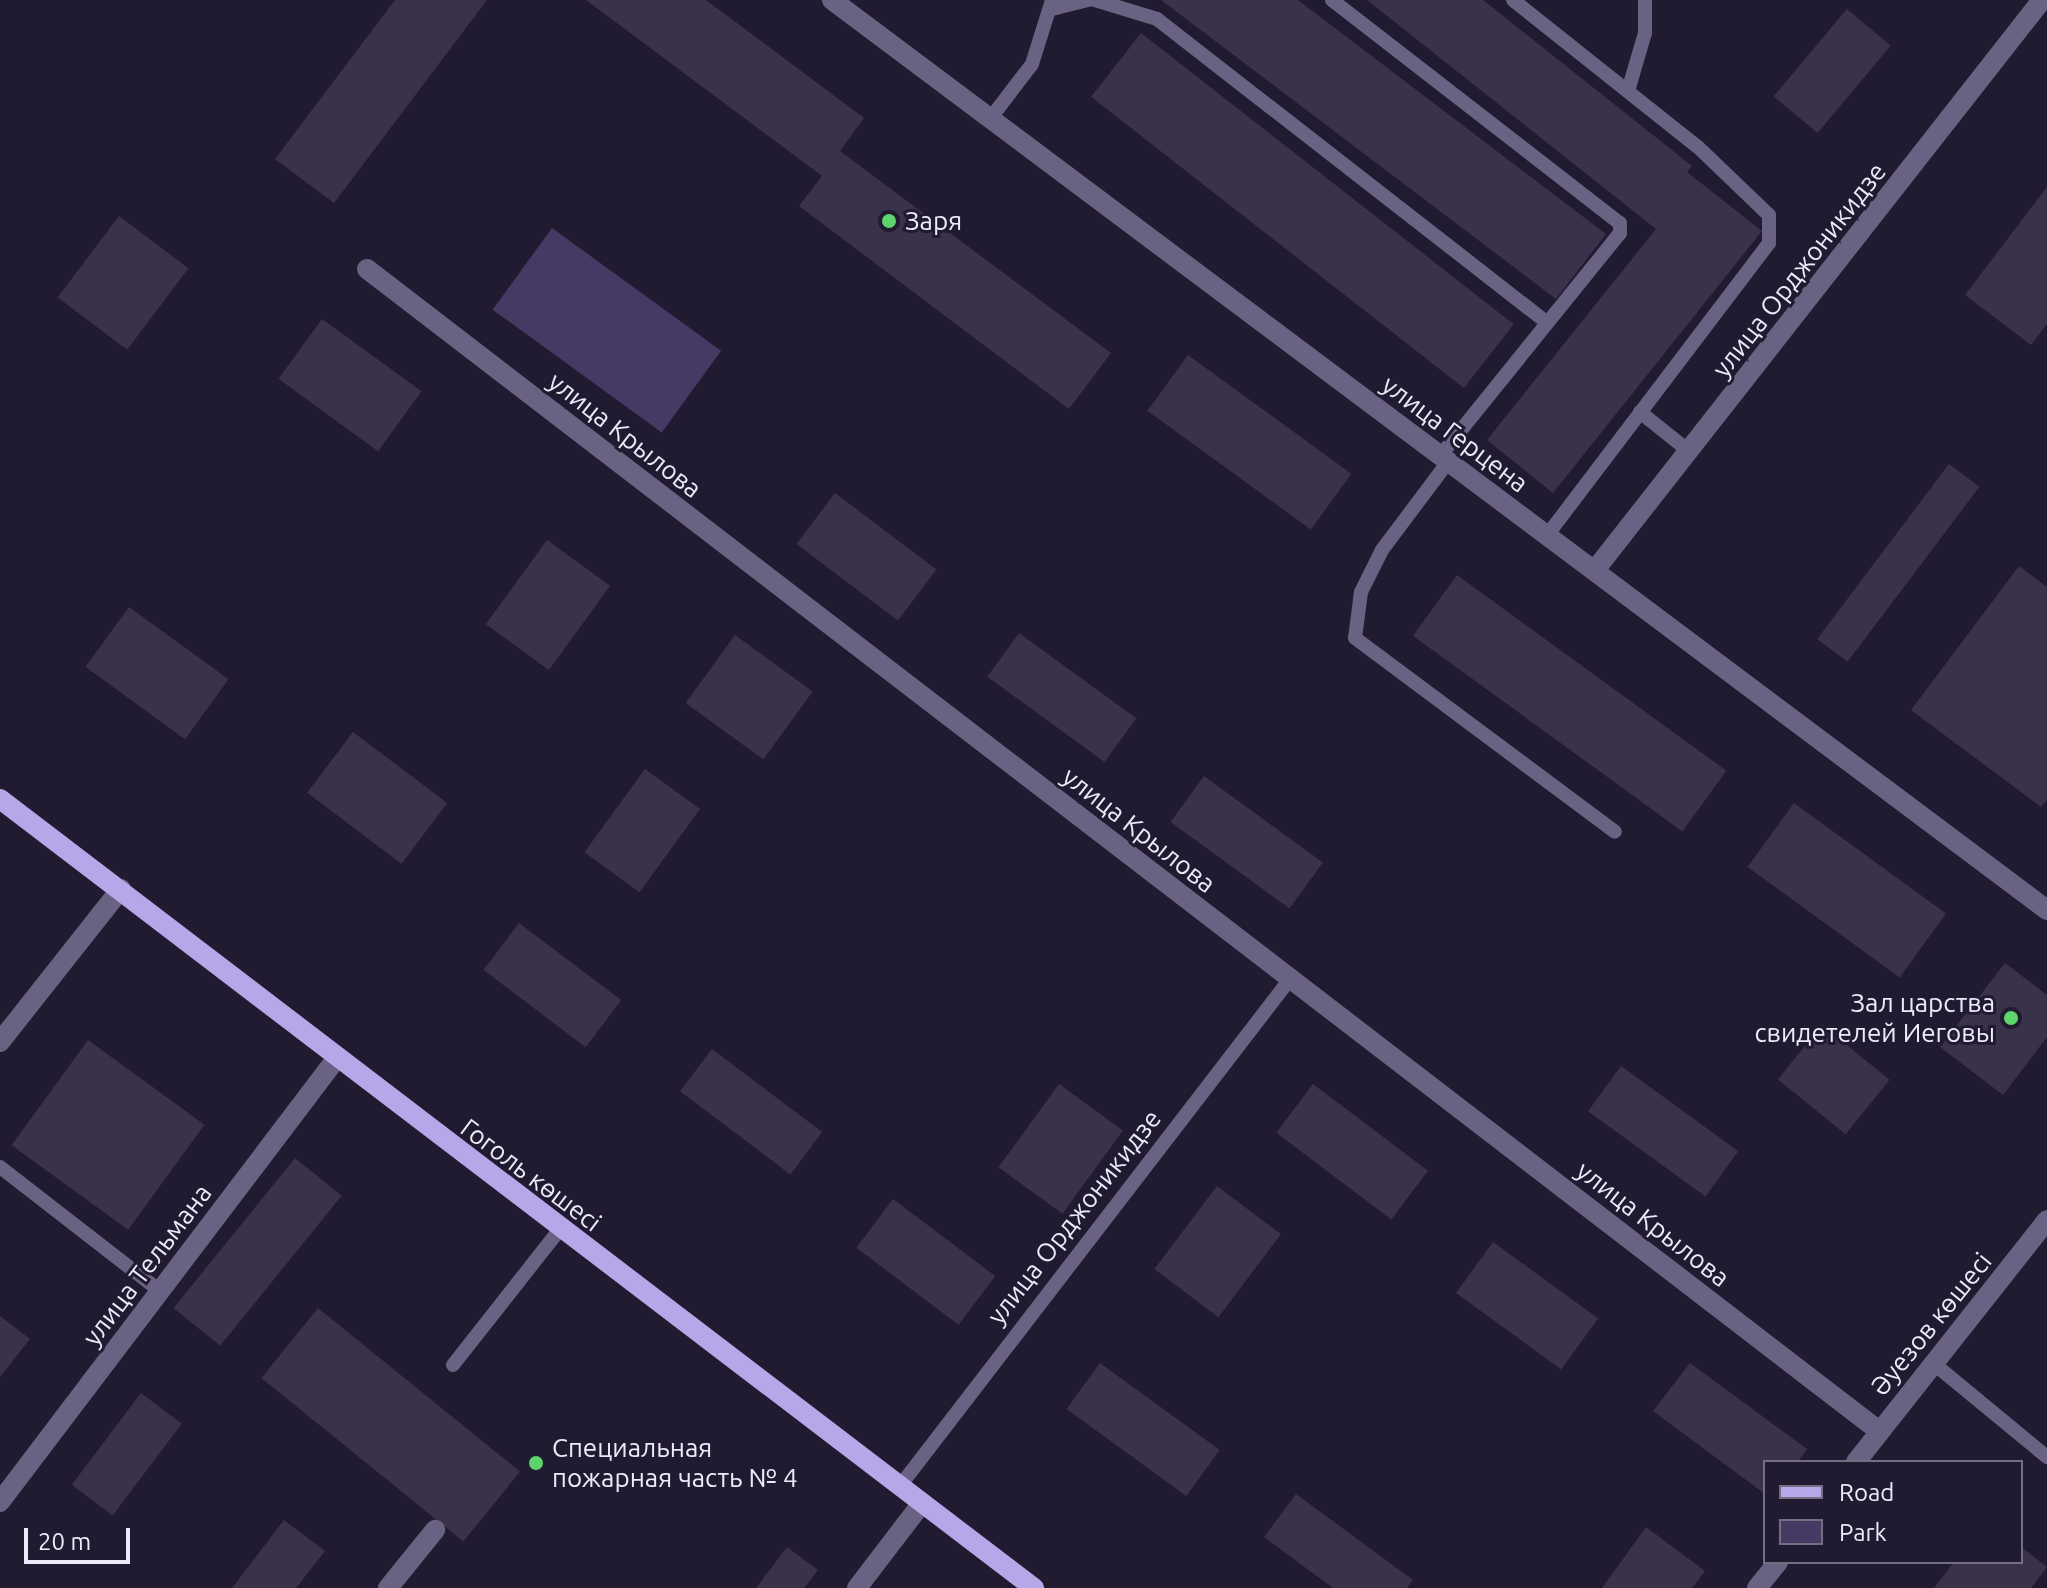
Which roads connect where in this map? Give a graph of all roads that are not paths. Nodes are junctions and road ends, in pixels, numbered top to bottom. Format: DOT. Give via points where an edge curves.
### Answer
graph roads {
  1 [pos="832,0"];
  2 [pos="1089,0"];
  3 [pos="1095,0"];
  4 [pos="1332,0"];
  5 [pos="1513,0"];
  6 [pos="1645,0"];
  7 [pos="2042,0"];
  8 [pos="1052,4"];
  9 [pos="1628,91"];
  10 [pos="990,119"];
  11 [pos="367,269"];
  12 [pos="1547,323"];
  13 [pos="1640,412"];
  14 [pos="1690,452"];
  15 [pos="1444,459"];
  16 [pos="1547,535"];
  17 [pos="1595,570"];
  18 [pos="0,799"];
  19 [pos="1615,832"];
  20 [pos="121,889"];
  21 [pos="2047,910"];
  22 [pos="1290,979"];
  23 [pos="0,1042"];
  24 [pos="336,1059"];
  25 [pos="0,1167"];
  26 [pos="2047,1220"];
  27 [pos="560,1229"];
  28 [pos="160,1291"];
  29 [pos="1933,1363"];
  30 [pos="453,1365"];
  31 [pos="1879,1431"];
  32 [pos="2047,1457"];
  33 [pos="1857,1460"];
  34 [pos="900,1486"];
  35 [pos="0,1502"];
  36 [pos="922,1503"];
  37 [pos="435,1530"];
  38 [pos="1776,1564"];
  39 [pos="388,1588"];
  40 [pos="857,1588"];
  41 [pos="1034,1588"];
  42 [pos="1757,1588"];
  1 -- 10 [label="street, улица Герцена"];
  2 -- 8 [label="lane"];
  3 -- 12 [label="lane" via="1157,19"];
  4 -- 12 [label="lane" via="1620,223 1620,233"];
  5 -- 9 [label="lane"];
  6 -- 9 [label="lane" via="1645,33"];
  7 -- 14 [label="street, улица Орджоникидзе"];
  8 -- 10 [label="lane" via="1032,64"];
  9 -- 13 [label="lane" via="1698,147 1769,215 1769,243"];
  10 -- 15 [label="street, улица Герцена"];
  11 -- 22 [label="street, улица Крылова"];
  12 -- 15 [label="lane"];
  13 -- 14 [label="lane"];
  13 -- 16 [label="lane"];
  14 -- 17 [label="street, улица Орджоникидзе"];
  15 -- 16 [label="street, улица Герцена"];
  15 -- 19 [label="lane" via="1382,550 1361,592 1355,638"];
  16 -- 17 [label="street, улица Герцена"];
  17 -- 21 [label="street, улица Герцена"];
  18 -- 20 [label="main road, Гоголь көшесі"];
  20 -- 23 [label="street"];
  20 -- 24 [label="main road, Гоголь көшесі"];
  22 -- 31 [label="street, улица Крылова"];
  22 -- 34 [label="lane, улица Орджоникидзе"];
  24 -- 27 [label="main road, Гоголь көшесі"];
  24 -- 28 [label="street, улица Тельмана"];
  25 -- 28 [label="lane"];
  26 -- 29 [label="street, Әуезов көшесі"];
  27 -- 30 [label="lane"];
  27 -- 34 [label="main road, Гоголь көшесі"];
  28 -- 35 [label="street, улица Тельмана"];
  29 -- 31 [label="street, Әуезов көшесі"];
  29 -- 32 [label="lane"];
  31 -- 33 [label="street, Әуезов көшесі"];
  34 -- 36 [label="main road, Гоголь көшесі"];
  36 -- 40 [label="street"];
  36 -- 41 [label="main road, Гоголь көшесі"];
  37 -- 39 [label="street"];
  38 -- 42 [label="street"];
}
